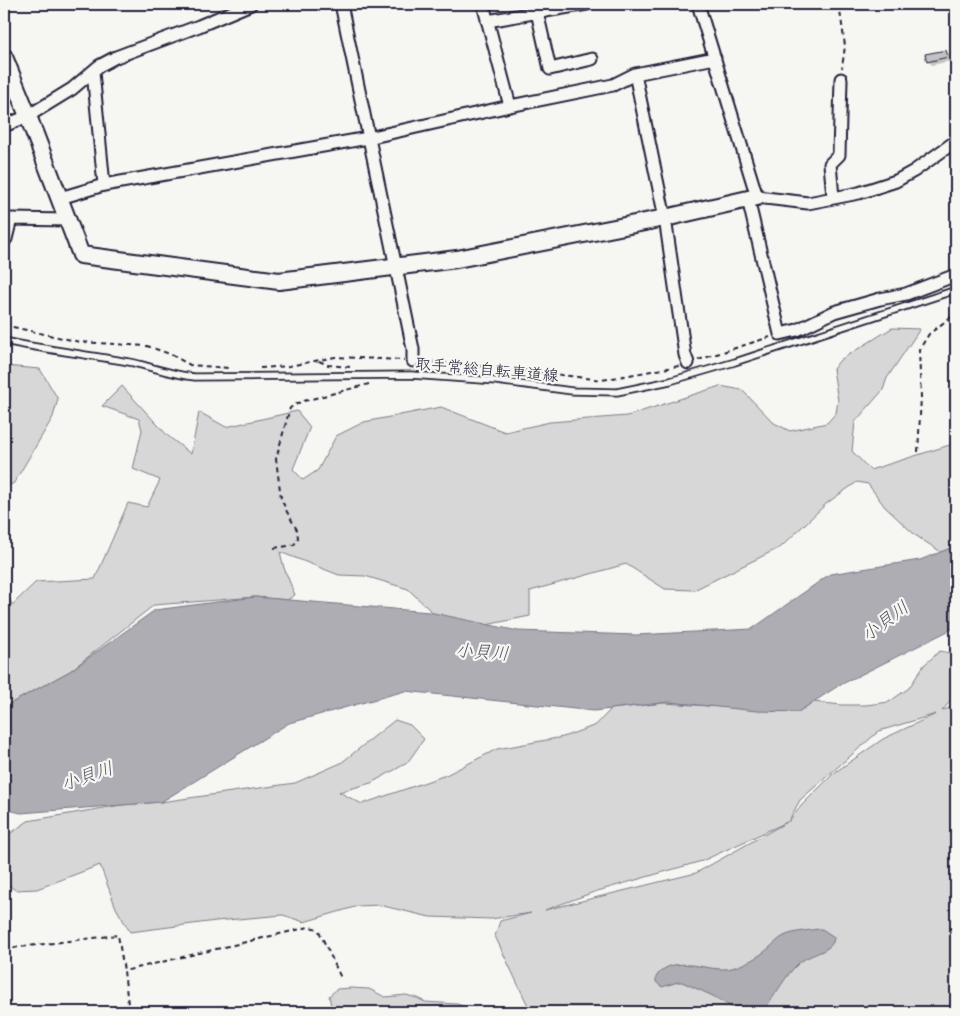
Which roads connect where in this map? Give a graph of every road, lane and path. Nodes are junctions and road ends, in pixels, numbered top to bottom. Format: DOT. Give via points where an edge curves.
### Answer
graph roads {
  1 [pos="251,4"];
  2 [pos="341,4"];
  3 [pos="483,4"];
  4 [pos="587,4"];
  5 [pos="698,4"];
  6 [pos="839,4"];
  7 [pos="537,12"];
  8 [pos="487,21"];
  9 [pos="4,57"];
  10 [pos="715,58"];
  11 [pos="592,59"];
  12 [pos="93,72"];
  13 [pos="634,74"];
  14 [pos="841,79"];
  15 [pos="510,106"];
  16 [pos="28,116"];
  17 [pos="4,126"];
  18 [pos="368,138"];
  19 [pos="956,140"];
  20 [pos="104,185"];
  21 [pos="833,197"];
  22 [pos="60,198"];
  23 [pos="752,198"];
  24 [pos="665,218"];
  25 [pos="67,220"];
  26 [pos="4,238"];
  27 [pos="396,268"];
  28 [pos="956,274"];
  29 [pos="956,290"];
  30 [pos="956,313"];
  31 [pos="4,325"];
  32 [pos="780,334"];
  33 [pos="4,341"];
  34 [pos="413,360"];
  35 [pos="688,363"];
  36 [pos="230,368"];
  37 [pos="256,368"];
  38 [pos="378,375"];
  39 [pos="918,452"];
  40 [pos="274,548"];
  41 [pos="4,949"];
  42 [pos="124,971"];
  43 [pos="341,978"];
  44 [pos="129,1012"];
  1 -- 12 [label="street" via="116,57"];
  2 -- 18 [label="street"];
  3 -- 8 [label="street"];
  4 -- 7 [label="street"];
  5 -- 10 [label="street"];
  6 -- 14 [label="path" via="845,46"];
  7 -- 8 [label="street"];
  7 -- 11 [label="street" via="550,69"];
  8 -- 15 [label="street"];
  9 -- 16 [label="street"];
  10 -- 13 [label="street"];
  10 -- 23 [label="street"];
  12 -- 16 [label="street"];
  12 -- 20 [label="street"];
  13 -- 15 [label="street" via="612,86"];
  13 -- 24 [label="street"];
  14 -- 21 [label="street" via="839,154 830,164"];
  15 -- 18 [label="street"];
  16 -- 17 [label="street"];
  16 -- 22 [label="street"];
  18 -- 20 [label="street"];
  18 -- 27 [label="street"];
  19 -- 21 [label="street" via="896,181 859,193"];
  20 -- 22 [label="street"];
  21 -- 23 [label="street" via="808,203"];
  22 -- 25 [label="street"];
  23 -- 24 [label="street"];
  23 -- 32 [label="street"];
  24 -- 27 [label="street"];
  24 -- 35 [label="street"];
  25 -- 26 [label="street" via="11,219 6,240"];
  25 -- 27 [label="street" via="81,255 279,281"];
  27 -- 34 [label="street"];
  28 -- 32 [label="street" via="906,294 834,312 797,330"];
  29 -- 38 [label="lane, 取手常総自転車道線" via="736,362 617,392 572,391 445,377"];
  30 -- 39 [label="path" via="929,334 919,350"];
  31 -- 36 [label="path" via="80,342 147,346 190,365"];
  32 -- 35 [label="path"];
  33 -- 38 [label="lane, 取手常総自転車道線" via="134,363 195,378"];
  34 -- 35 [label="path" via="602,380"];
  34 -- 37 [label="path" via="336,357 289,366"];
  38 -- 40 [label="path" via="376,382 300,402 290,408 276,460 281,498 298,538 294,545"];
  41 -- 42 [label="path" via="118,935"];
  42 -- 43 [label="path" via="310,927 318,929"];
  42 -- 44 [label="path"];
}
